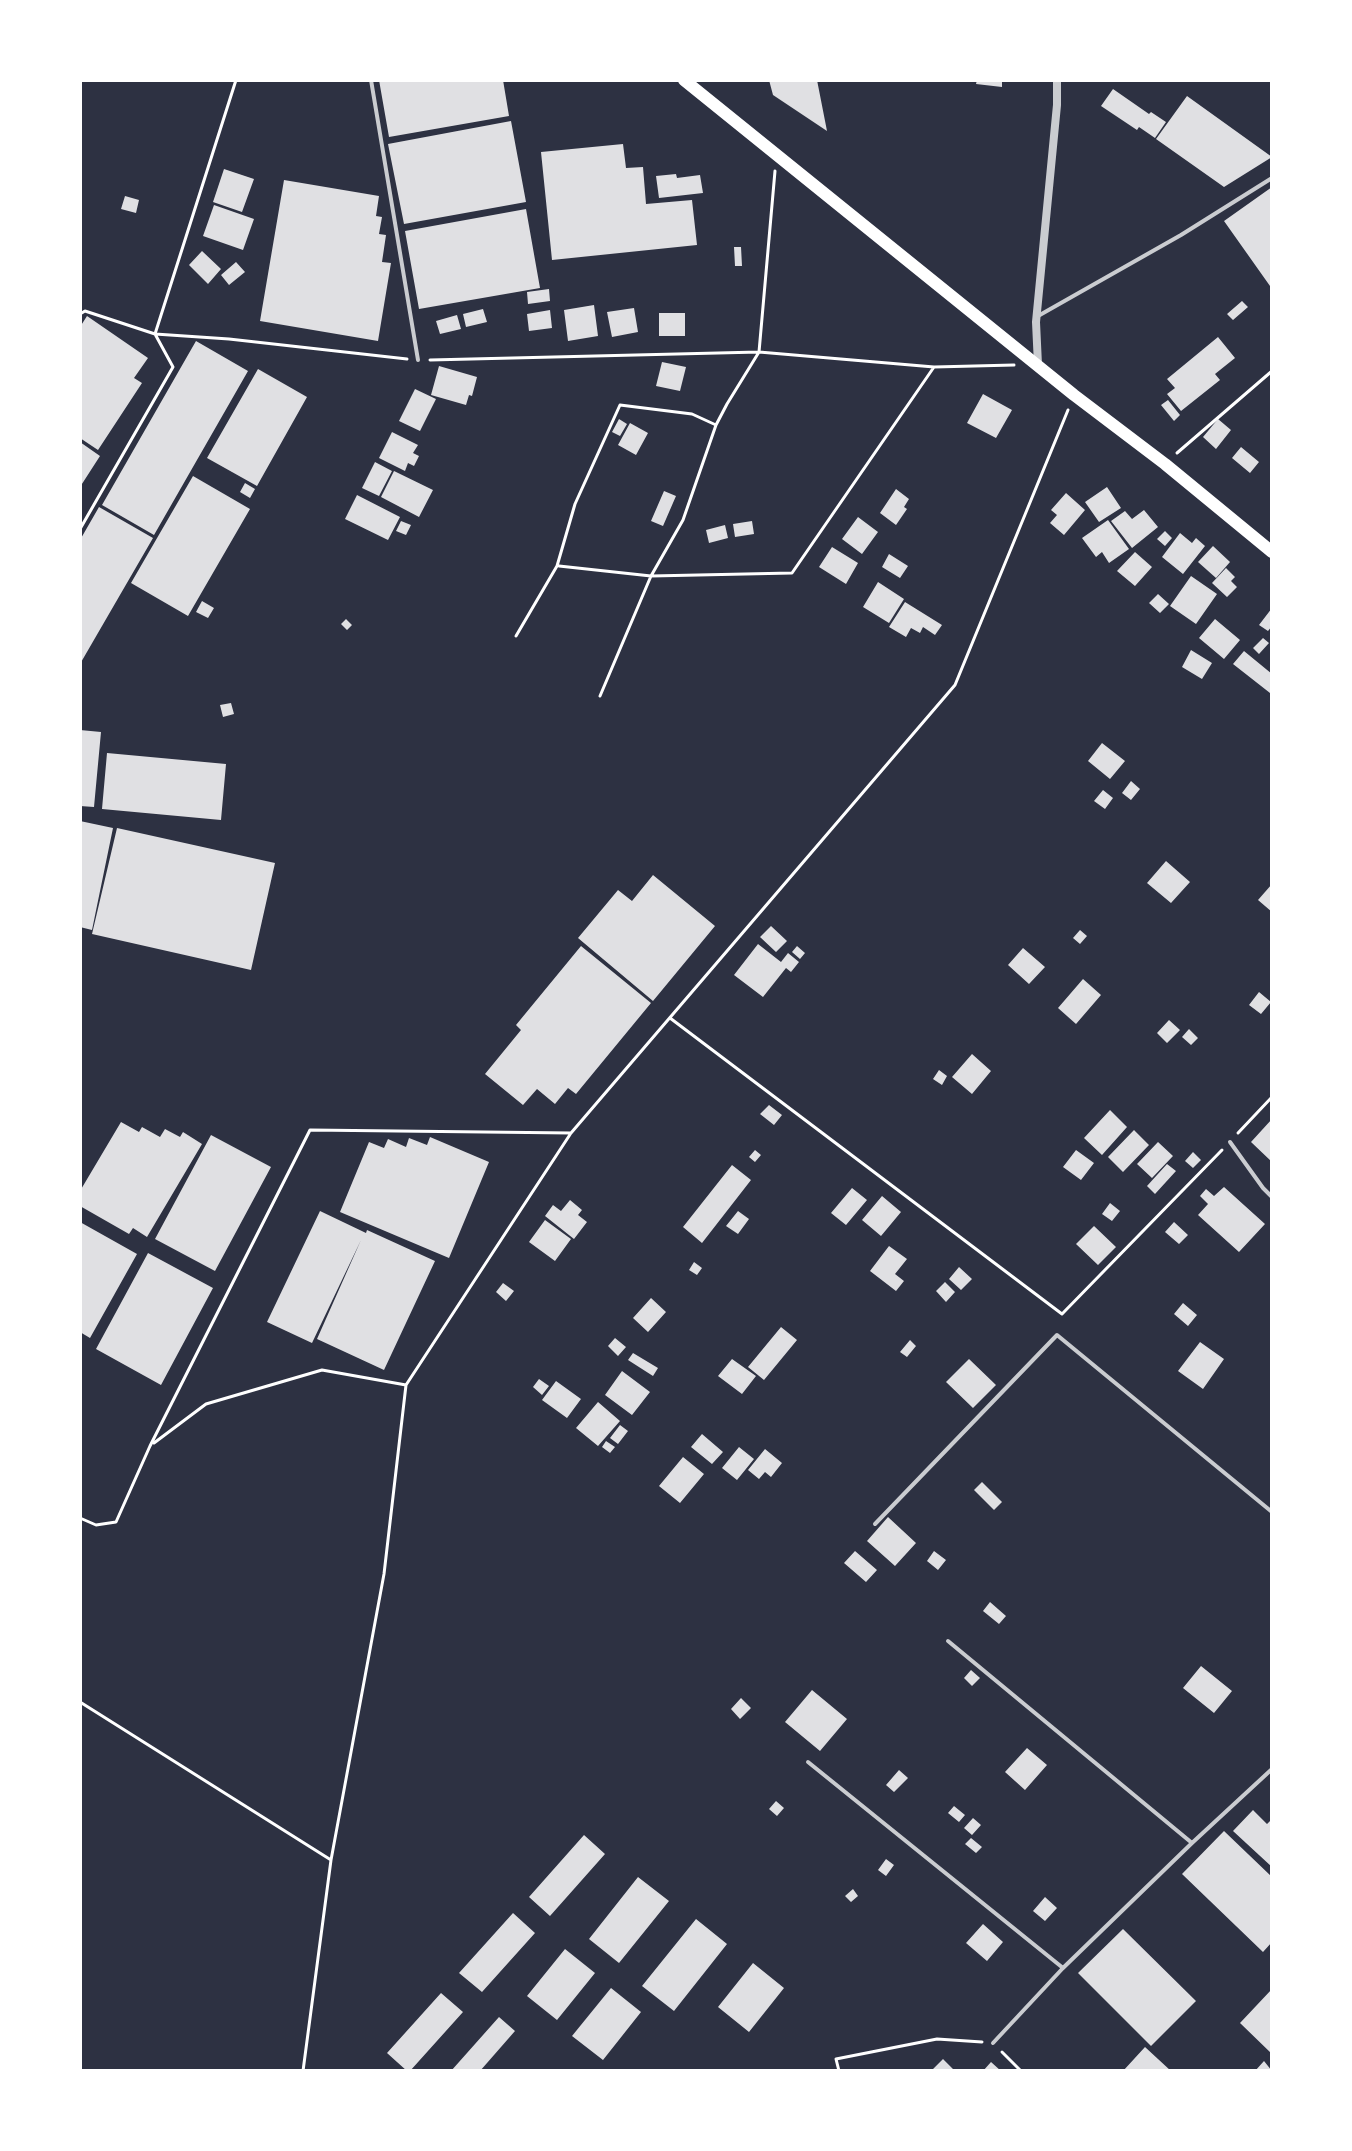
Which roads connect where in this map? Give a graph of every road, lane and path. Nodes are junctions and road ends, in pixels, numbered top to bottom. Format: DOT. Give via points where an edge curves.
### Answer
graph roads {
  1 [pos="236,80"];
  2 [pos="371,80"];
  3 [pos="684,80"];
  4 [pos="1057,80"];
  5 [pos="776,153"];
  6 [pos="1272,178"];
  7 [pos="80,314"];
  8 [pos="1036,317"];
  9 [pos="155,334"];
  10 [pos="759,352"];
  11 [pos="418,360"];
  12 [pos="1038,365"];
  13 [pos="934,367"];
  14 [pos="1272,371"];
  15 [pos="1074,395"];
  16 [pos="716,425"];
  17 [pos="1165,464"];
  18 [pos="80,529"];
  19 [pos="1272,552"];
  20 [pos="557,566"];
  21 [pos="651,576"];
  22 [pos="516,636"];
  23 [pos="600,696"];
  24 [pos="670,1018"];
  25 [pos="1272,1097"];
  26 [pos="571,1133"];
  27 [pos="1230,1142"];
  28 [pos="1272,1197"];
  29 [pos="406,1385"];
  30 [pos="150,1446"];
  31 [pos="1272,1512"];
  32 [pos="80,1518"];
  33 [pos="875,1524"];
  34 [pos="948,1641"];
  35 [pos="80,1702"];
  36 [pos="808,1762"];
  37 [pos="1272,1769"];
  38 [pos="1192,1843"];
  39 [pos="331,1860"];
  40 [pos="1063,1968"];
  41 [pos="993,2043"];
  42 [pos="303,2071"];
  43 [pos="839,2071"];
  44 [pos="1021,2071"];
  1 -- 9 [label="path"];
  2 -- 11 [label="lane"];
  3 -- 5 [label="main road"];
  4 -- 8 [label="street"];
  5 -- 10 [label="path"];
  5 -- 12 [label="main road"];
  6 -- 8 [label="lane"];
  7 -- 9 [label="path" via="85,311"];
  8 -- 12 [label="street"];
  9 -- 11 [label="path"];
  9 -- 18 [label="path" via="173,367"];
  10 -- 11 [label="path"];
  10 -- 13 [label="path"];
  10 -- 16 [label="path"];
  12 -- 13 [label="path"];
  12 -- 15 [label="main road"];
  13 -- 21 [label="path" via="792,573"];
  14 -- 17 [label="path"];
  15 -- 17 [label="main road"];
  15 -- 24 [label="path" via="955,685"];
  16 -- 20 [label="path" via="692,414 620,405 575,504"];
  16 -- 21 [label="path" via="683,520"];
  17 -- 19 [label="main road"];
  20 -- 21 [label="path"];
  20 -- 22 [label="path"];
  21 -- 23 [label="path"];
  24 -- 26 [label="path"];
  24 -- 27 [label="path" via="1062,1314"];
  25 -- 27 [label="path"];
  26 -- 29 [label="path"];
  26 -- 30 [label="path" via="310,1130"];
  27 -- 28 [label="lane"];
  29 -- 30 [label="path" via="322,1370 206,1404"];
  29 -- 39 [label="path" via="384,1574"];
  30 -- 32 [label="path" via="116,1522 96,1525"];
  31 -- 33 [label="lane" via="1057,1335"];
  34 -- 38 [label="lane"];
  35 -- 39 [label="path"];
  36 -- 40 [label="lane"];
  37 -- 38 [label="lane"];
  38 -- 40 [label="lane"];
  39 -- 42 [label="path"];
  40 -- 41 [label="lane"];
  41 -- 43 [label="path" via="937,2039 836,2059"];
  41 -- 44 [label="path"];
}
